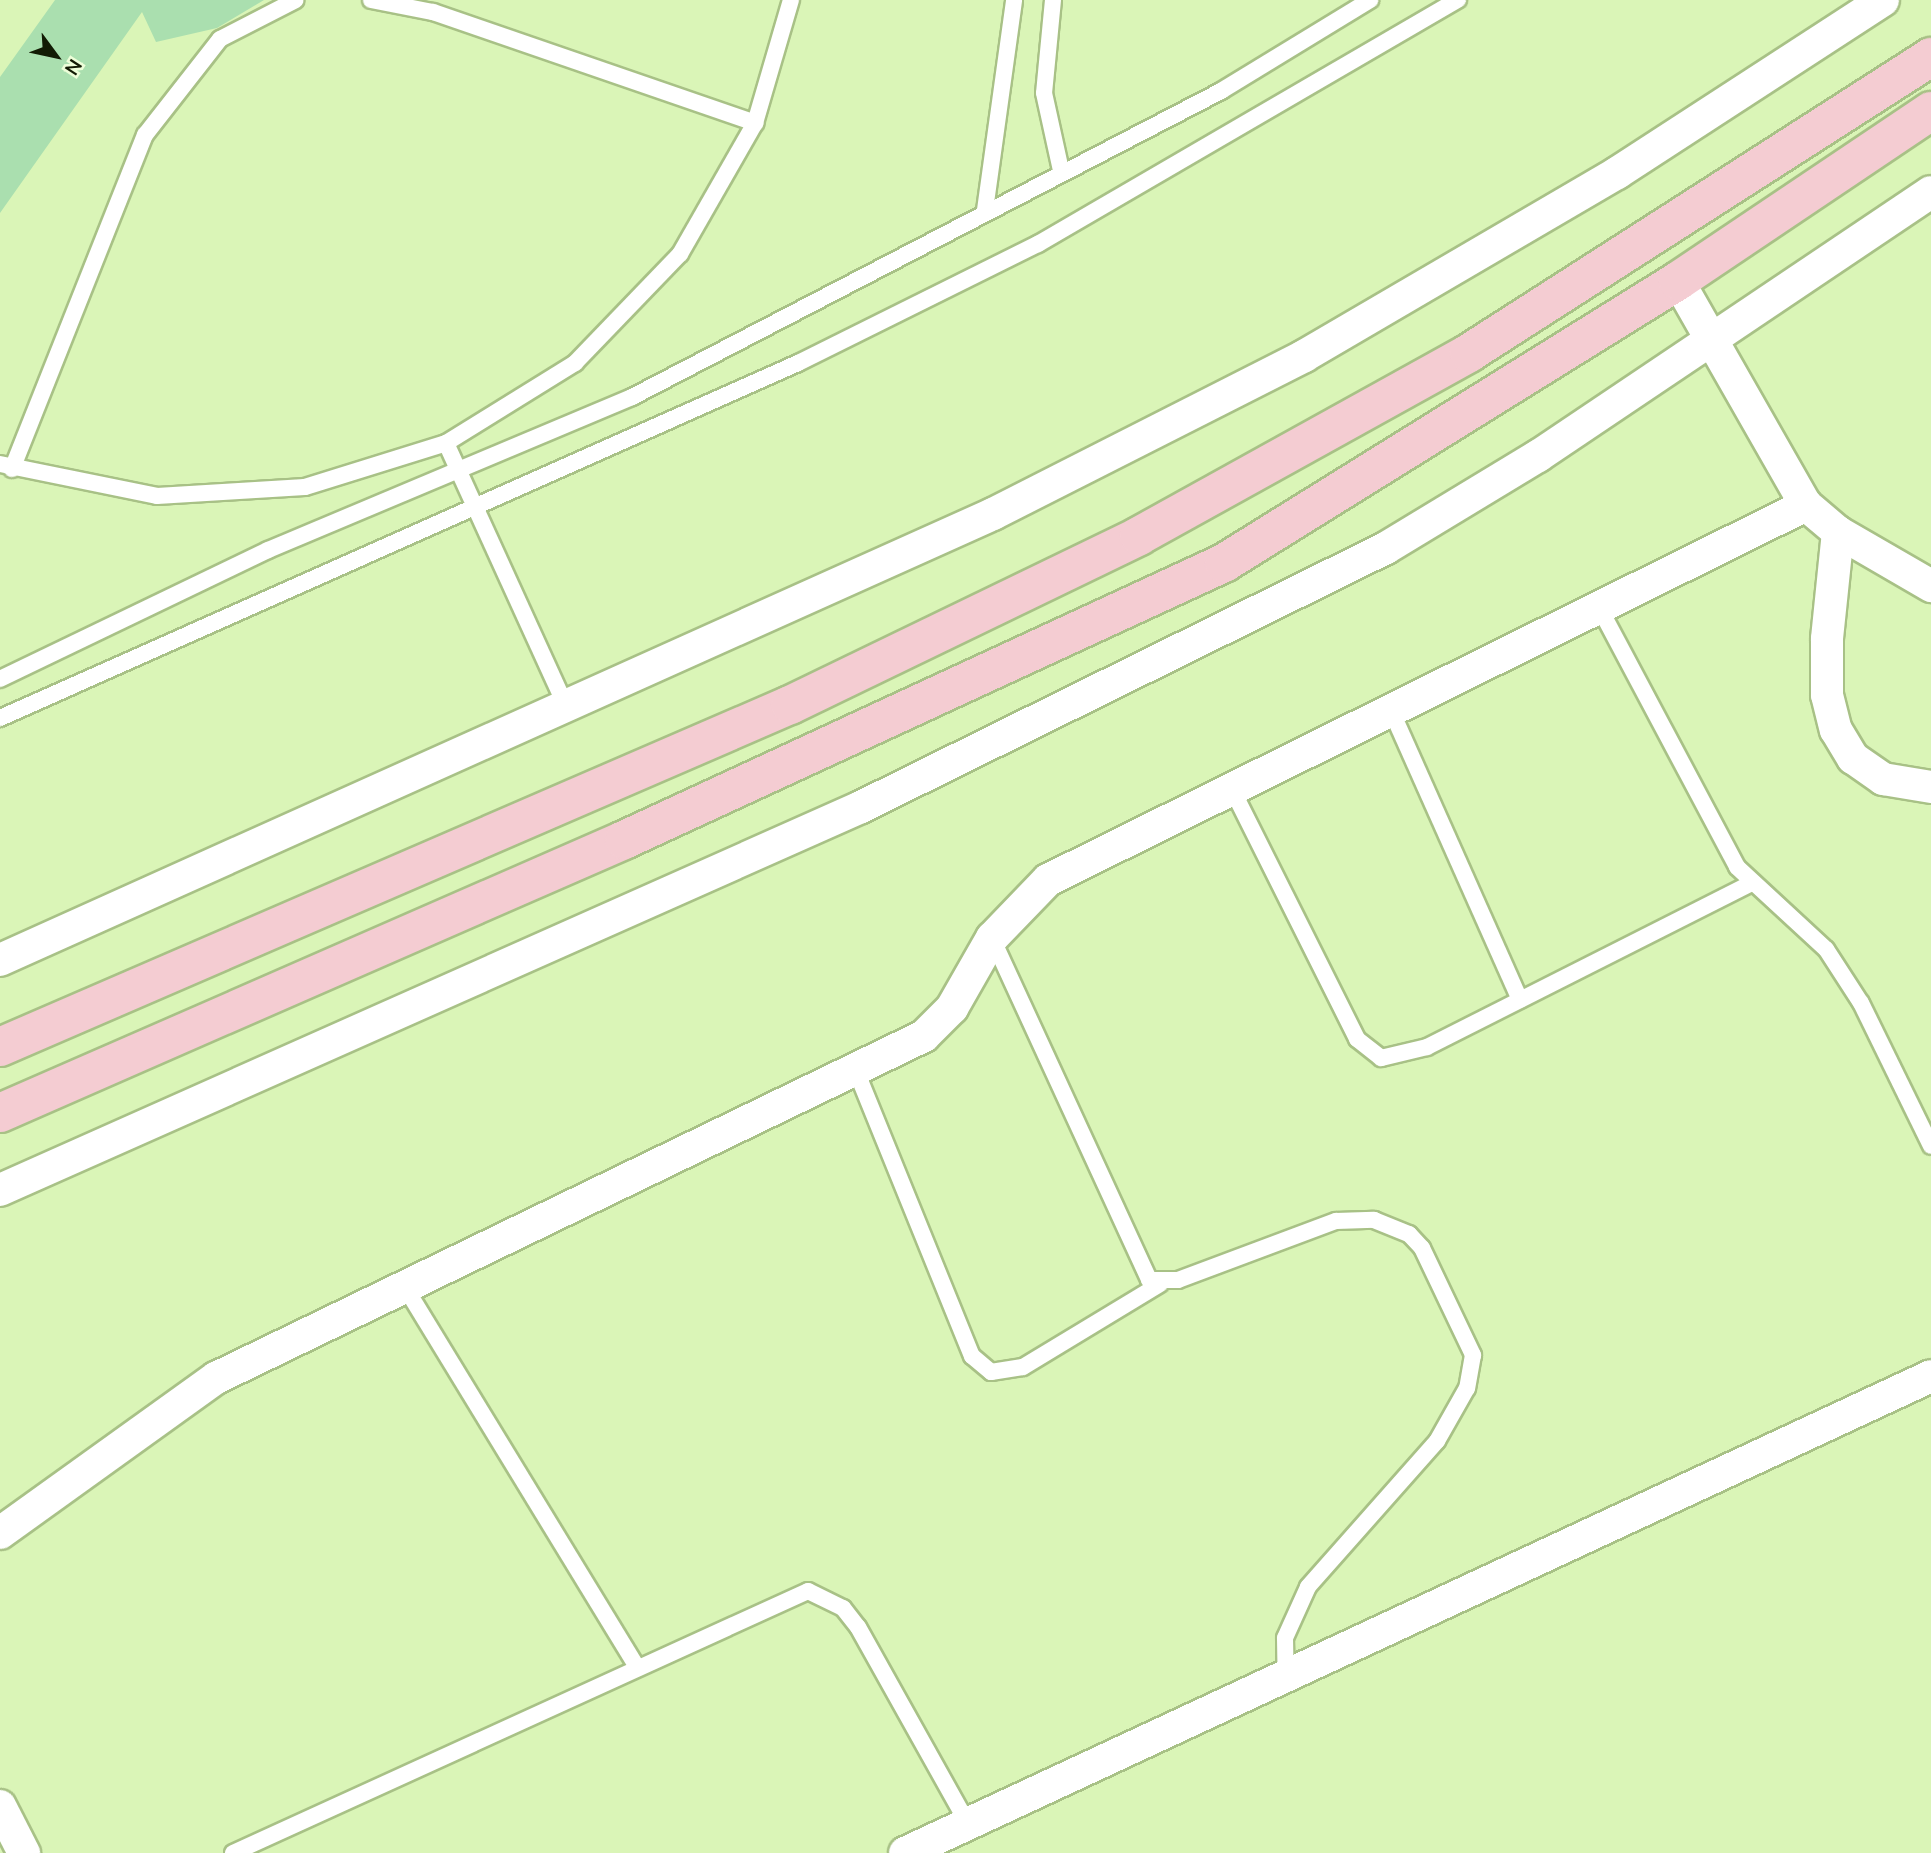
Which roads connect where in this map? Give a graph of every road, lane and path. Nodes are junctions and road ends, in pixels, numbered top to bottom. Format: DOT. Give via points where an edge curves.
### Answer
graph roads {
  1 [pos="296,0"];
  2 [pos="371,0"];
  3 [pos="791,0"];
  4 [pos="1014,0"];
  5 [pos="1053,0"];
  6 [pos="1370,0"];
  7 [pos="1458,0"];
  8 [pos="1883,0"];
  9 [pos="1931,57"];
  10 [pos="1931,111"];
  11 [pos="755,123"];
  12 [pos="1061,170"];
  13 [pos="1931,192"];
  14 [pos="985,210"];
  15 [pos="1678,281"];
  16 [pos="1708,340"];
  17 [pos="446,443"];
  18 [pos="6,466"];
  19 [pos="457,471"];
  20 [pos="1806,505"];
  21 [pos="474,509"];
  22 [pos="1838,532"];
  23 [pos="1931,586"];
  24 [pos="1599,607"];
  25 [pos="0,679"];
  26 [pos="567,708"];
  27 [pos="1391,710"];
  28 [pos="0,718"];
  29 [pos="1931,787"];
  30 [pos="1232,789"];
  31 [pos="1749,884"];
  32 [pos="992,938"];
  33 [pos="0,960"];
  34 [pos="1520,1000"];
  35 [pos="0,1047"];
  36 [pos="855,1068"];
  37 [pos="0,1113"];
  38 [pos="1931,1146"];
  39 [pos="0,1189"];
  40 [pos="1160,1284"];
  41 [pos="405,1287"];
  42 [pos="1931,1376"];
  43 [pos="0,1533"];
  44 [pos="636,1665"];
  45 [pos="1286,1676"];
  46 [pos="0,1806"];
  47 [pos="968,1824"];
  48 [pos="24,1853"];
  49 [pos="233,1853"];
  50 [pos="905,1853"];
  1 -- 18 [label="lane" via="220,39 145,135"];
  2 -- 11 [label="lane" via="433,12"];
  3 -- 11 [label="lane"];
  4 -- 14 [label="lane"];
  5 -- 12 [label="lane" via="1044,93"];
  6 -- 12 [label="lane" via="1221,91"];
  7 -- 21 [label="lane" via="1038,244 798,363"];
  8 -- 26 [label="street" via="1617,173 1304,356 993,514"];
  9 -- 35 [label="highway" via="1469,352 1139,537 790,705"];
  10 -- 15 [label="highway"];
  11 -- 17 [label="lane" via="680,254 575,363"];
  12 -- 14 [label="lane"];
  13 -- 16 [label="street"];
  14 -- 19 [label="lane" via="632,397"];
  15 -- 16 [label="street"];
  15 -- 37 [label="highway" via="1333,497 1132,609"];
  16 -- 20 [label="street"];
  16 -- 39 [label="street" via="1538,457 1387,548 1265,609 861,807"];
  17 -- 18 [label="lane" via="305,487 157,496"];
  17 -- 19 [label="lane"];
  19 -- 21 [label="lane"];
  19 -- 25 [label="lane" via="268,550"];
  20 -- 22 [label="street"];
  20 -- 24 [label="street"];
  21 -- 26 [label="lane"];
  21 -- 28 [label="lane"];
  22 -- 23 [label="street"];
  22 -- 29 [label="street" via="1827,639 1827,695 1836,730 1853,758 1883,779"];
  24 -- 27 [label="street"];
  24 -- 31 [label="lane"];
  26 -- 33 [label="street"];
  27 -- 30 [label="street"];
  27 -- 34 [label="lane"];
  30 -- 32 [label="street" via="1048,880"];
  30 -- 34 [label="lane" via="1367,1051 1381,1058 1427,1047"];
  31 -- 34 [label="lane"];
  31 -- 38 [label="lane" via="1826,948 1861,1003"];
  32 -- 36 [label="street" via="952,1008 924,1036"];
  32 -- 40 [label="lane" via="1139,1266"];
  36 -- 40 [label="lane" via="972,1356 991,1372 1023,1367"];
  36 -- 41 [label="street"];
  40 -- 45 [label="lane" via="1336,1222 1374,1220 1409,1234 1422,1248 1473,1355 1467,1388 1437,1441 1324,1562 1296,1609 1285,1638"];
  41 -- 43 [label="street" via="216,1378"];
  41 -- 44 [label="lane"];
  42 -- 45 [label="street"];
  44 -- 47 [label="lane" via="789,1595 808,1591 826,1597 858,1627"];
  44 -- 49 [label="lane"];
  45 -- 47 [label="street"];
  46 -- 48 [label="street"];
  47 -- 50 [label="street"];
}
